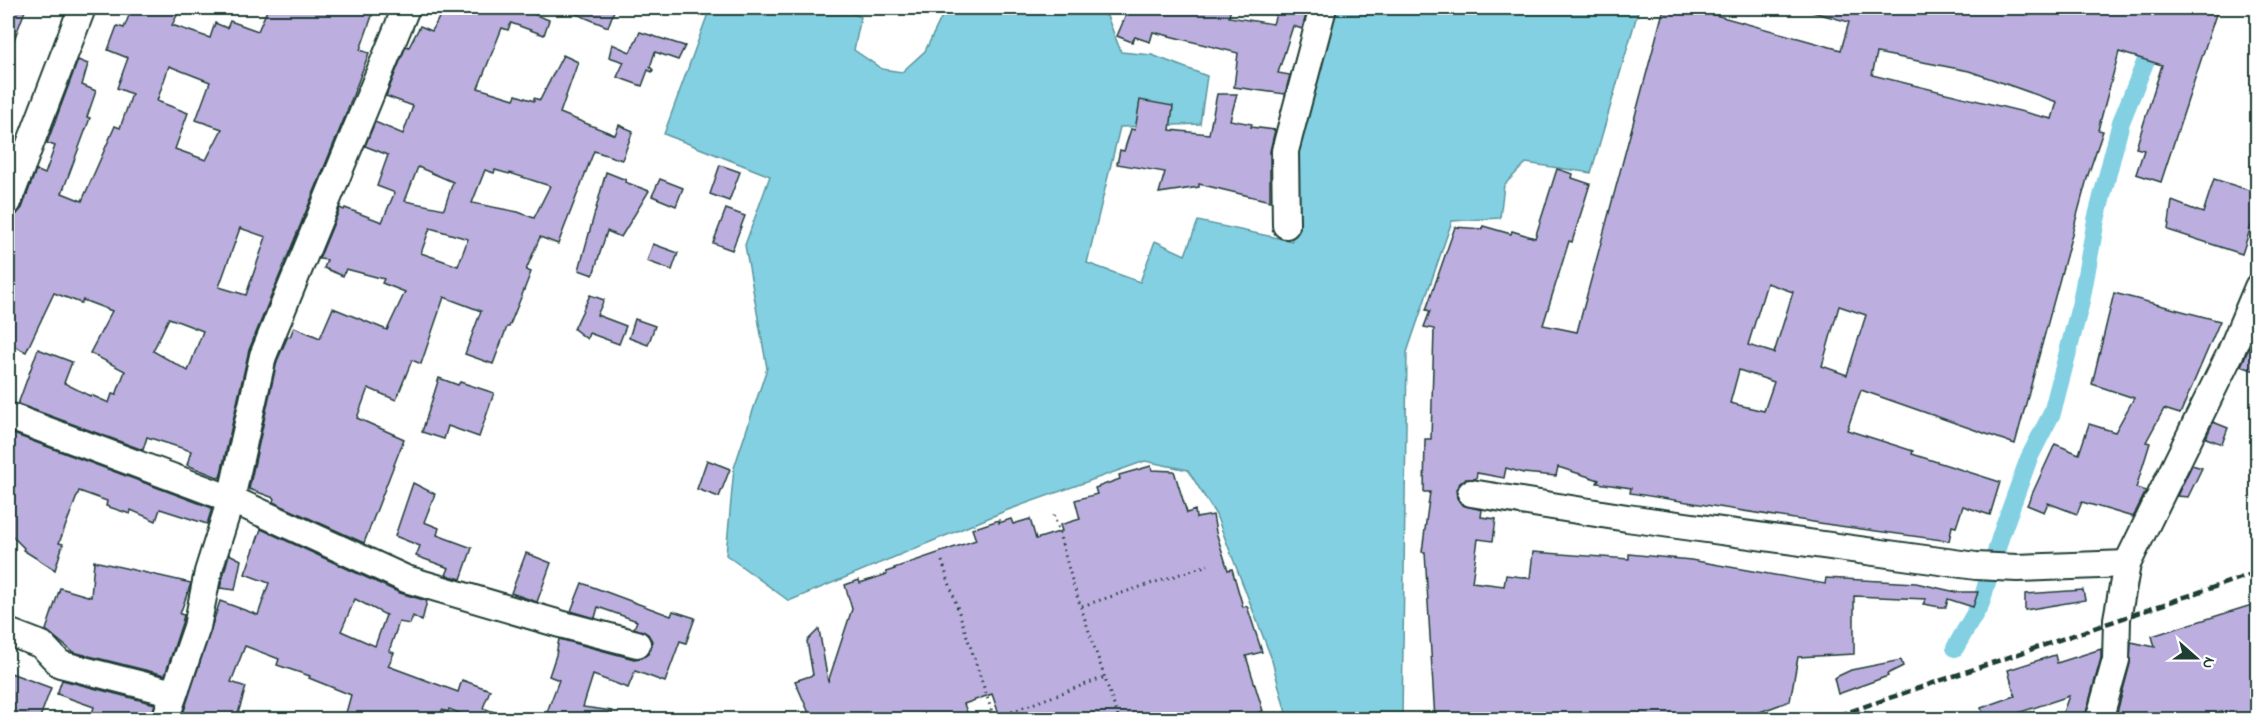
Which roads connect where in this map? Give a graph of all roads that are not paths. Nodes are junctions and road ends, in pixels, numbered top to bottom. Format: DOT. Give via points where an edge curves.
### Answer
graph roads {
  1 [pos="82,8"];
  2 [pos="406,8"];
  3 [pos="1323,8"];
  4 [pos="8,202"];
  5 [pos="1286,225"];
  6 [pos="2258,287"];
  7 [pos="8,416"];
  8 [pos="1471,493"];
  9 [pos="231,499"];
  10 [pos="2127,564"];
  11 [pos="8,632"];
  12 [pos="637,644"];
  13 [pos="174,693"];
  14 [pos="165,720"];
  15 [pos="2099,720"];
  1 -- 4 [label="street"];
  2 -- 9 [label="street" via="262,356"];
  3 -- 5 [label="street" via="1285,151"];
  6 -- 10 [label="street" via="2230,354"];
  7 -- 9 [label="street"];
  8 -- 10 [label="street" via="1976,566"];
  9 -- 12 [label="street" via="406,579"];
  9 -- 13 [label="street" via="208,572 197,627"];
  10 -- 15 [label="street" via="2117,620 2116,660"];
  11 -- 13 [label="street" via="42,645 60,664"];
  13 -- 14 [label="street"];
}
